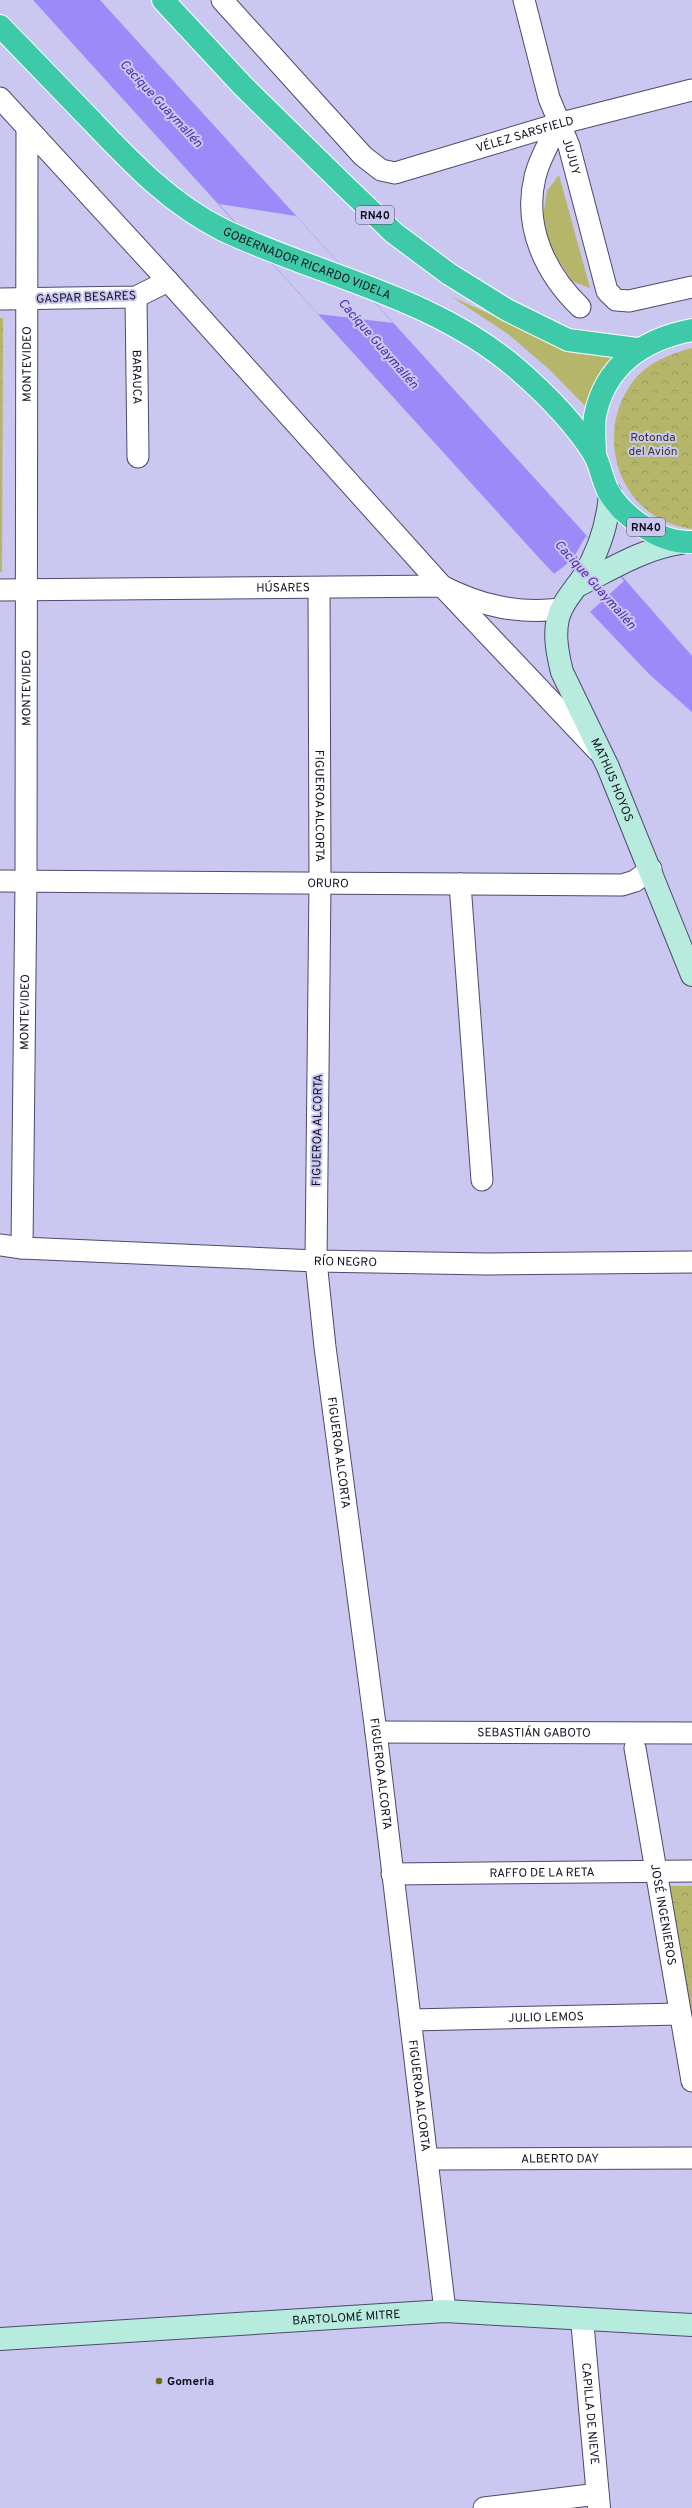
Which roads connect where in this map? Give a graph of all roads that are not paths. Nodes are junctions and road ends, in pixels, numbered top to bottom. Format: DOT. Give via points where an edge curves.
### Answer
graph roads {
  1 [pos="163,0"];
  2 [pos="222,0"];
  3 [pos="524,0"];
  4 [pos="0,26"];
  5 [pos="692,90"];
  6 [pos="0,98"];
  7 [pos="558,124"];
  8 [pos="27,128"];
  9 [pos="168,281"];
  10 [pos="692,287"];
  11 [pos="136,297"];
  12 [pos="0,299"];
  13 [pos="25,299"];
  14 [pos="580,307"];
  15 [pos="692,330"];
  16 [pos="637,350"];
  17 [pos="595,456"];
  18 [pos="138,457"];
  19 [pos="610,494"];
  20 [pos="686,543"];
  21 [pos="442,586"];
  22 [pos="319,588"];
  23 [pos="0,590"];
  24 [pos="25,590"];
  25 [pos="570,596"];
  26 [pos="604,757"];
  27 [pos="651,870"];
  28 [pos="0,881"];
  29 [pos="26,881"];
  30 [pos="320,883"];
  31 [pos="460,884"];
  32 [pos="692,975"];
  33 [pos="482,1180"];
  34 [pos="0,1245"];
  35 [pos="22,1248"];
  36 [pos="316,1261"];
  37 [pos="692,1262"];
  38 [pos="376,1732"];
  39 [pos="692,1733"];
  40 [pos="635,1748"];
  41 [pos="692,1871"];
  42 [pos="656,1872"];
  43 [pos="392,1874"];
  44 [pos="680,2014"];
  45 [pos="411,2020"];
  46 [pos="692,2081"];
  47 [pos="692,2158"];
  48 [pos="427,2159"];
  49 [pos="445,2311"];
  50 [pos="582,2319"];
  51 [pos="692,2325"];
  52 [pos="0,2339"];
  53 [pos="599,2501"];
  54 [pos="484,2508"];
  1 -- 16 [label="highway, RN40" via="243,86 394,233 449,274 507,310 568,340"];
  2 -- 7 [label="street, VÉLEZ SARSFIELD" via="363,156 380,170 395,173"];
  3 -- 7 [label="street, JUJUY"];
  4 -- 17 [label="highway, GOBERNADOR RICARDO VIDELA / RN40" via="141,173 184,206 222,229 402,301 467,334 514,367 546,396"];
  5 -- 7 [label="street, VÉLEZ SARSFIELD"];
  6 -- 8 [label="street"];
  7 -- 10 [label="street, JUJUY" via="569,146 607,291 616,300 629,301"];
  7 -- 14 [label="street" via="535,177 532,223 545,262 562,290"];
  8 -- 9 [label="street"];
  8 -- 13 [label="street, MONTEVIDEO"];
  9 -- 11 [label="street, GASPAR BESARES"];
  9 -- 21 [label="street"];
  11 -- 13 [label="street, GASPAR BESARES"];
  11 -- 18 [label="street, BARAUCA"];
  12 -- 13 [label="street, GASPAR BESARES"];
  13 -- 24 [label="street, MONTEVIDEO"];
  15 -- 16 [label="highway" via="667,335"];
  16 -- 17 [label="highway" via="617,368 603,391 595,417"];
  17 -- 19 [label="highway, GOBERNADOR RICARDO VIDELA / RN40"];
  19 -- 20 [label="highway, RN40" via="629,516 653,532"];
  19 -- 25 [label="main road, MATHUS HOYOS" via="605,527 598,549"];
  20 -- 25 [label="main road" via="649,550 613,567"];
  21 -- 22 [label="street, HÚSARES"];
  21 -- 25 [label="street, HÚSARES" via="466,598 503,609 542,611"];
  21 -- 26 [label="street"];
  22 -- 24 [label="street, HÚSARES"];
  22 -- 30 [label="street, FIGUEROA ALCORTA"];
  23 -- 24 [label="street, HÚSARES"];
  24 -- 29 [label="street, MONTEVIDEO"];
  25 -- 26 [label="main road, MATHUS HOYOS" via="557,641 562,672"];
  26 -- 27 [label="main road, MATHUS HOYOS"];
  27 -- 31 [label="street, ORURO" via="635,881 622,885"];
  27 -- 32 [label="main road, MATHUS HOYOS"];
  28 -- 29 [label="street, ORURO"];
  29 -- 30 [label="street, ORURO"];
  29 -- 35 [label="street, MONTEVIDEO"];
  30 -- 31 [label="street, ORURO"];
  30 -- 36 [label="street, FIGUEROA ALCORTA"];
  31 -- 33 [label="street"];
  34 -- 35 [label="street, RÍO NEGRO"];
  35 -- 36 [label="street, RÍO NEGRO"];
  36 -- 37 [label="street, RÍO NEGRO" via="487,1264"];
  36 -- 38 [label="street, FIGUEROA ALCORTA"];
  38 -- 39 [label="street, SEBASTIÁN GABOTO"];
  38 -- 43 [label="street, FIGUEROA ALCORTA"];
  40 -- 42 [label="street, JOSÉ INGENIEROS"];
  41 -- 42 [label="street, RAFFO DE LA RETA"];
  42 -- 43 [label="street, RAFFO DE LA RETA"];
  42 -- 44 [label="street, JOSÉ INGENIEROS"];
  43 -- 45 [label="street, FIGUEROA ALCORTA"];
  44 -- 45 [label="street, JULIO LEMOS"];
  44 -- 46 [label="street, JOSÉ INGENIEROS"];
  45 -- 48 [label="street, FIGUEROA ALCORTA"];
  47 -- 48 [label="street, ALBERTO DAY"];
  48 -- 49 [label="street, FIGUEROA ALCORTA"];
  49 -- 50 [label="main road, BARTOLOMÉ MITRE"];
  49 -- 52 [label="main road, BARTOLOMÉ MITRE"];
  50 -- 51 [label="main road, BARTOLOMÉ MITRE"];
  50 -- 53 [label="street, CAPILLA DE NIEVE"];
  53 -- 54 [label="street"];
}
